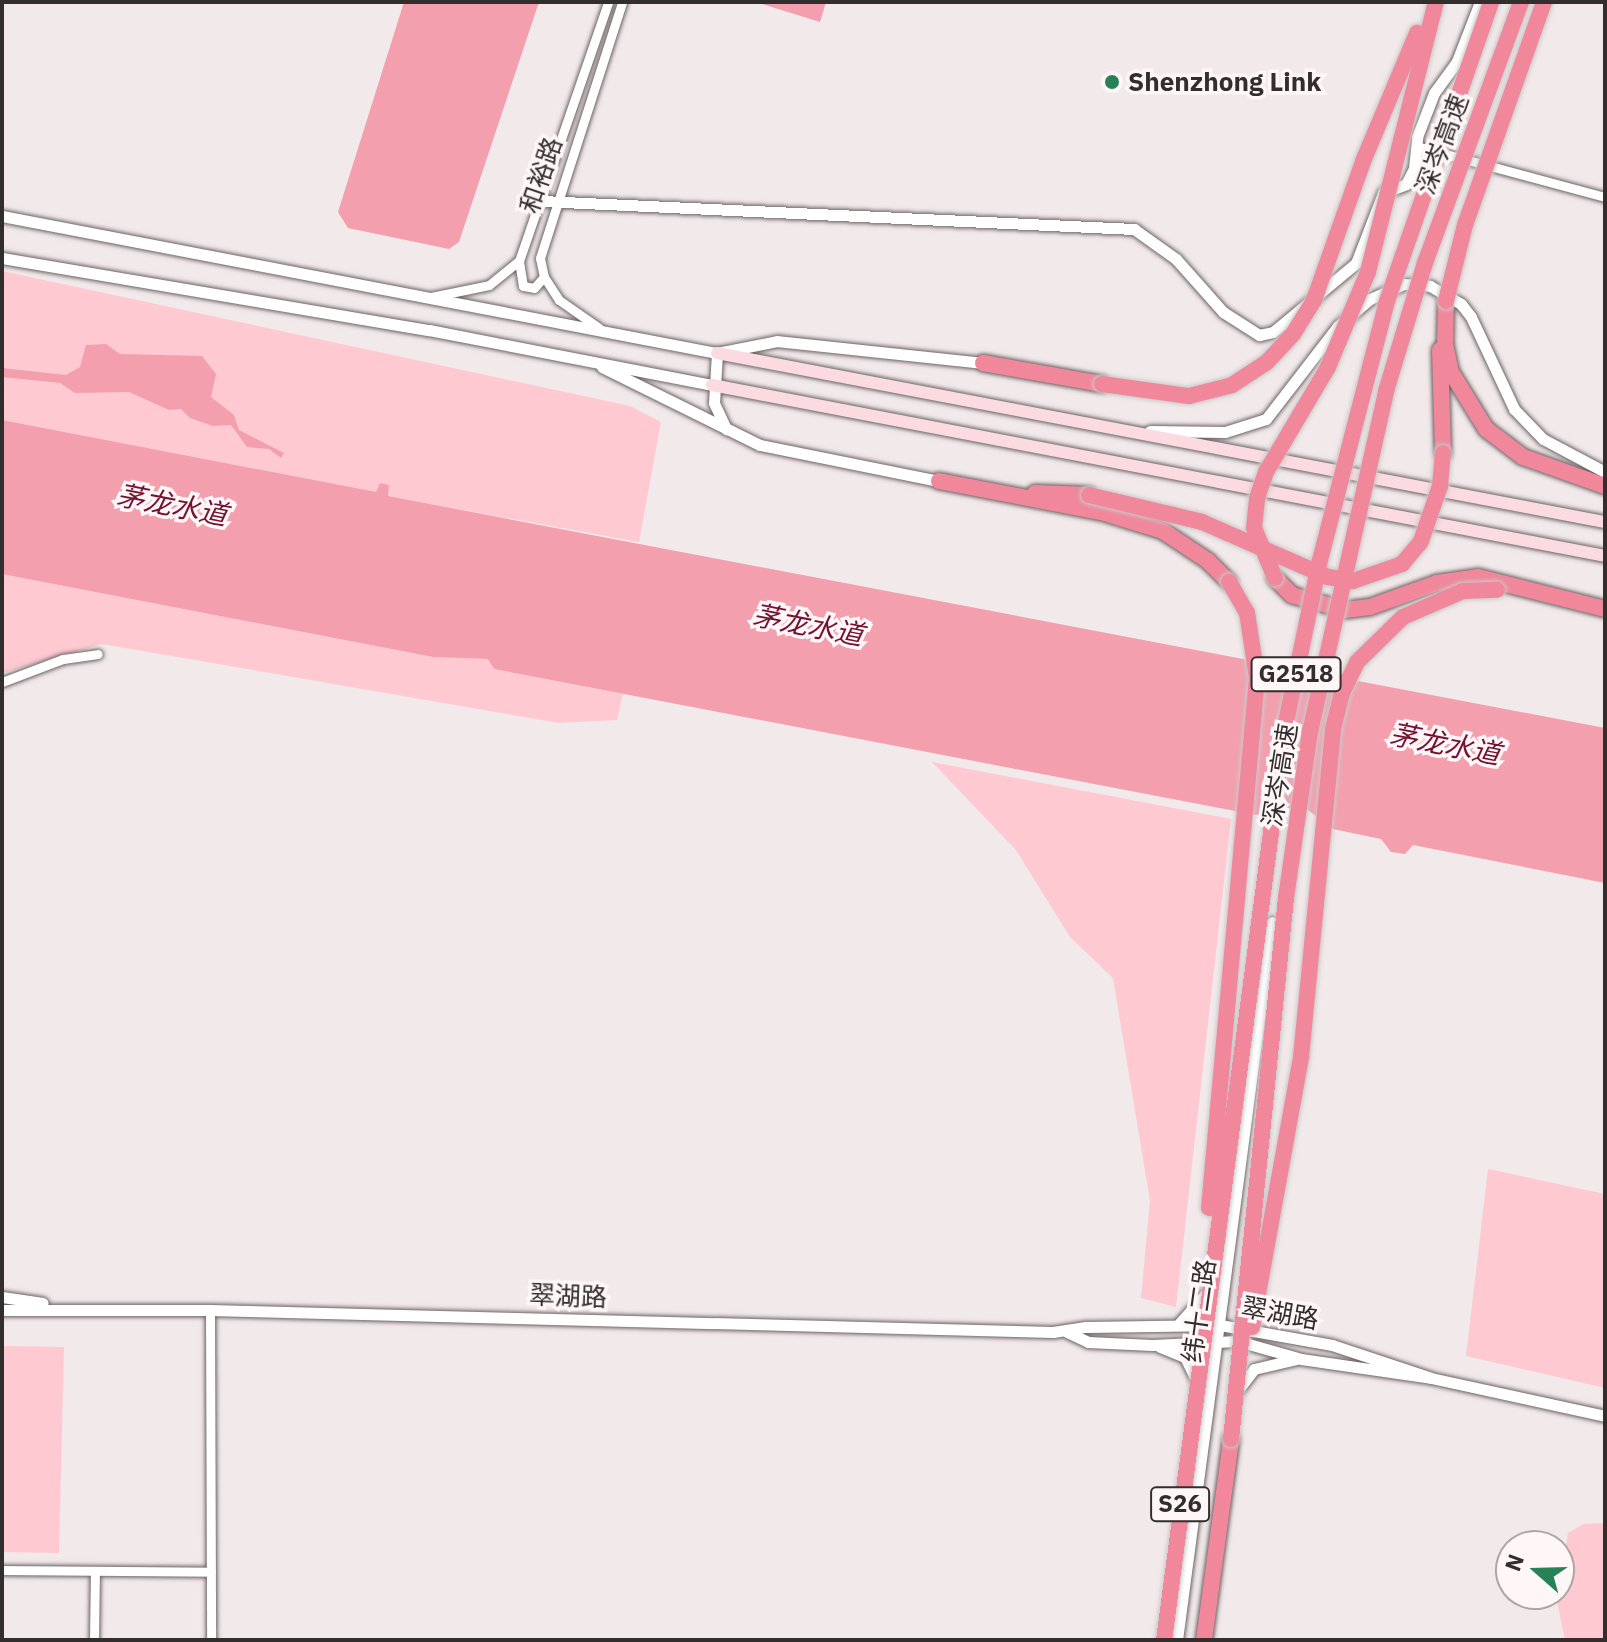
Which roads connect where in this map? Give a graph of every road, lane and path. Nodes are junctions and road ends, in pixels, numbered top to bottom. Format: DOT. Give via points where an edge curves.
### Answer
graph roads {
  1 [pos="608,2"];
  2 [pos="622,2"];
  3 [pos="1434,2"];
  4 [pos="1480,2"];
  5 [pos="1491,2"];
  6 [pos="1521,2"];
  7 [pos="1544,2"];
  8 [pos="1416,146"];
  9 [pos="1605,197"];
  10 [pos="542,201"];
  11 [pos="556,201"];
  12 [pos="2,216"];
  13 [pos="3,258"];
  14 [pos="519,261"];
  15 [pos="544,277"];
  16 [pos="426,298"];
  17 [pos="1446,301"];
  18 [pos="612,335"];
  19 [pos="717,353"];
  20 [pos="587,360"];
  21 [pos="983,363"];
  22 [pos="712,385"];
  23 [pos="727,431"];
  24 [pos="1129,431"];
  25 [pos="1605,472"];
  26 [pos="939,481"];
  27 [pos="1605,486"];
  28 [pos="1001,493"];
  29 [pos="1605,522"];
  30 [pos="1605,556"];
  31 [pos="1498,585"];
  32 [pos="1605,609"];
  33 [pos="98,654"];
  34 [pos="2,682"];
  35 [pos="1272,922"];
  36 [pos="1263,988"];
  37 [pos="1252,1229"];
  38 [pos="1228,1264"];
  39 [pos="2,1297"];
  40 [pos="67,1307"];
  41 [pos="2,1310"];
  42 [pos="210,1310"];
  43 [pos="1220,1325"];
  44 [pos="1178,1326"];
  45 [pos="1240,1327"];
  46 [pos="1067,1332"];
  47 [pos="1292,1337"];
  48 [pos="1216,1341"];
  49 [pos="1238,1341"];
  50 [pos="1152,1345"];
  51 [pos="1301,1359"];
  52 [pos="1197,1368"];
  53 [pos="1431,1378"];
  54 [pos="1230,1401"];
  55 [pos="1207,1410"];
  56 [pos="1605,1416"];
  57 [pos="1231,1439"];
  58 [pos="2,1570"];
  59 [pos="95,1571"];
  60 [pos="211,1572"];
  61 [pos="94,1640"];
  62 [pos="211,1640"];
  63 [pos="1164,1640"];
  64 [pos="1177,1640"];
  65 [pos="1202,1640"];
  1 -- 10 [label="street, 和裕路"];
  2 -- 11 [label="street, 和裕路"];
  3 -- 21 [label="highway, bridge" via="1364,159 1314,300 1267,362 1232,385 1189,396"];
  3 -- 31 [label="highway, bridge" via="1368,272 1328,367 1266,472 1254,528 1275,578 1292,595 1318,606 1370,607 1457,578"];
  4 -- 8 [label="street" via="1457,61 1434,93"];
  5 -- 52 [label="highway, 深岑高速 / G2518, bridge" via="1406,234 1316,579 1278,772"];
  6 -- 57 [label="highway, 深岑高速 / G2518, bridge" via="1425,263 1386,391 1310,732 1286,898"];
  7 -- 17 [label="highway, bridge" via="1469,210"];
  8 -- 9 [label="street"];
  8 -- 11 [label="street" via="1406,184 1383,193 1356,263 1273,332 1259,335 1223,312 1176,259 1134,229"];
  10 -- 11 [label="street"];
  10 -- 14 [label="street, 和裕路"];
  11 -- 15 [label="street, 和裕路" via="542,240"];
  12 -- 16 [label="street"];
  13 -- 20 [label="street"];
  14 -- 15 [label="street" via="525,288 534,288"];
  14 -- 16 [label="street" via="489,285"];
  15 -- 18 [label="street" via="575,315"];
  16 -- 18 [label="street"];
  17 -- 27 [label="highway" via="1445,344 1451,372 1472,411 1523,457"];
  17 -- 28 [label="highway, bridge" via="1440,486 1421,541 1402,564 1376,577 1328,577 1240,535 1089,495"];
  18 -- 19 [label="street"];
  19 -- 21 [label="street" via="777,341 893,349"];
  19 -- 22 [label="street"];
  19 -- 24 [label="main road"];
  20 -- 22 [label="street"];
  20 -- 23 [label="street"];
  22 -- 23 [label="street"];
  22 -- 30 [label="main road"];
  23 -- 26 [label="street" via="778,450"];
  24 -- 25 [label="street" via="1225,432 1266,419 1338,326 1370,299 1404,284 1430,286 1461,304 1471,317 1514,409 1543,439"];
  24 -- 29 [label="main road"];
  26 -- 28 [label="highway"];
  28 -- 52 [label="highway, bridge" via="1105,513 1163,531 1208,561 1229,582 1247,613 1257,678 1219,1060"];
  31 -- 32 [label="highway"];
  31 -- 57 [label="highway, bridge" via="1463,591 1403,617 1357,662 1342,693 1333,729 1301,1057"];
  33 -- 34 [label="street" via="63,659"];
  35 -- 36 [label="street, 纬十二路"];
  36 -- 37 [label="street" via="1282,992"];
  36 -- 38 [label="street, 纬十二路"];
  37 -- 45 [label="street"];
  37 -- 47 [label="street" via="1255,1313 1264,1327"];
  38 -- 43 [label="street, 纬十二路"];
  38 -- 44 [label="street"];
  39 -- 40 [label="street, 翠湖路"];
  40 -- 41 [label="street, 翠湖路"];
  40 -- 42 [label="street, 翠湖路"];
  42 -- 46 [label="street, 翠湖路"];
  42 -- 60 [label="street"];
  43 -- 44 [label="street, 翠湖路"];
  43 -- 45 [label="street, 翠湖路"];
  43 -- 48 [label="street, 纬十二路"];
  44 -- 46 [label="street, 翠湖路"];
  45 -- 47 [label="street, 翠湖路"];
  45 -- 49 [label="street"];
  46 -- 50 [label="street, 翠湖路" via="1088,1342"];
  47 -- 53 [label="street, 翠湖路" via="1397,1363"];
  48 -- 49 [label="street, 翠湖路"];
  48 -- 50 [label="street, 翠湖路"];
  48 -- 55 [label="street, 纬十二路"];
  49 -- 51 [label="street, 翠湖路"];
  49 -- 54 [label="street"];
  50 -- 55 [label="street" via="1185,1357"];
  51 -- 53 [label="street, 翠湖路"];
  51 -- 54 [label="street" via="1254,1369"];
  52 -- 63 [label="highway, S26, bridge"];
  53 -- 56 [label="street, 翠湖路"];
  54 -- 65 [label="street"];
  55 -- 64 [label="street, 纬十二路"];
  57 -- 65 [label="highway, S26"];
  58 -- 59 [label="street"];
  59 -- 60 [label="street"];
  59 -- 61 [label="street"];
  60 -- 62 [label="street"];
}
